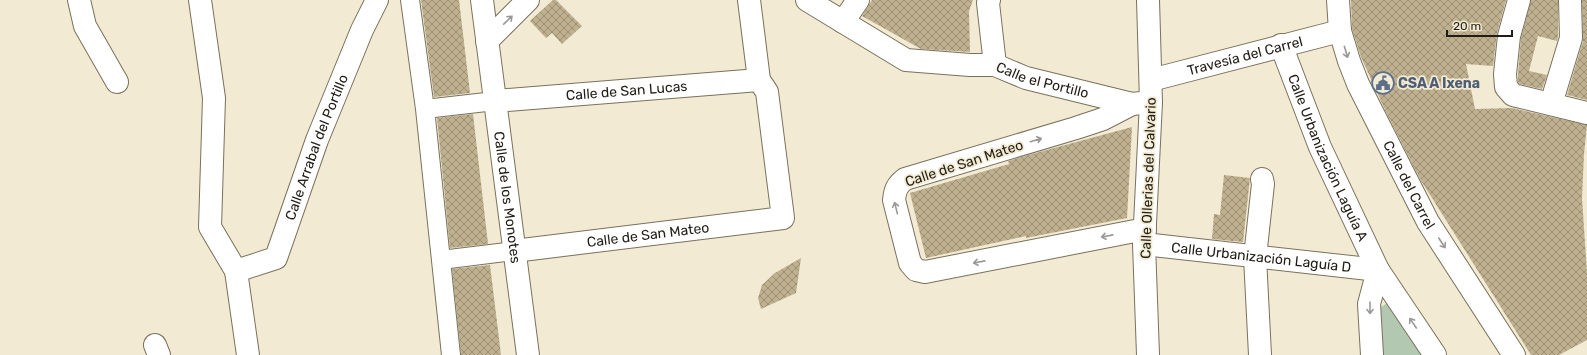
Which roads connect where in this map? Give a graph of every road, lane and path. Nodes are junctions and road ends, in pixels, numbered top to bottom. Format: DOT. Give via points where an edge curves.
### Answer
graph roads {
  1 [pos="79,0"];
  2 [pos="200,0"];
  3 [pos="377,0"];
  4 [pos="410,0"];
  5 [pos="482,0"];
  6 [pos="528,0"];
  7 [pos="749,0"];
  8 [pos="807,0"];
  9 [pos="858,0"];
  10 [pos="989,0"];
  11 [pos="1148,0"];
  12 [pos="1338,0"];
  13 [pos="1519,0"];
  14 [pos="1570,0"];
  15 [pos="843,22"];
  16 [pos="1340,31"];
  17 [pos="487,41"];
  18 [pos="1280,45"];
  19 [pos="995,64"];
  20 [pos="759,80"];
  21 [pos="1151,80"];
  22 [pos="117,82"];
  23 [pos="495,101"];
  24 [pos="1141,103"];
  25 [pos="1552,104"];
  26 [pos="424,109"];
  27 [pos="1587,114"];
  28 [pos="1262,179"];
  29 [pos="1144,236"];
  30 [pos="514,251"];
  31 [pos="1255,257"];
  32 [pos="441,260"];
  33 [pos="1378,270"];
  34 [pos="236,271"];
  35 [pos="248,355"];
  36 [pos="450,355"];
  37 [pos="528,355"];
  38 [pos="1148,355"];
  39 [pos="1260,355"];
  40 [pos="1372,355"];
  41 [pos="1435,355"];
  42 [pos="1514,355"];
  1 -- 22 [label="street" via="85,26"];
  2 -- 34 [label="street" via="214,98 210,227"];
  3 -- 34 [label="street, Calle Arrabal del Portillo" via="317,140 276,258"];
  4 -- 26 [label="street"];
  5 -- 17 [label="street, Calle de los Monotes"];
  17 -- 6 [label="street, one-way"];
  7 -- 20 [label="street"];
  8 -- 15 [label="street, Calle el Portillo"];
  9 -- 15 [label="street"];
  10 -- 19 [label="street"];
  11 -- 21 [label="street, Calle Ollerias del Calvario"];
  12 -- 16 [label="street, Calle del Carrel"];
  13 -- 25 [label="street" via="1509,36 1506,87 1513,95"];
  14 -- 25 [label="street" via="1571,38"];
  15 -- 19 [label="street, Calle el Portillo" via="906,60 970,66"];
  16 -- 18 [label="street, Travesía del Carrel"];
  16 -- 42 [label="street, Calle del Carrel, one-way" via="1358,84 1425,216"];
  17 -- 23 [label="street, Calle de los Monotes"];
  18 -- 21 [label="street, Travesía del Carrel" via="1234,62"];
  18 -- 33 [label="street, Calle Urbanización Laguía A" via="1320,147"];
  19 -- 24 [label="street, Calle el Portillo" via="1026,78"];
  20 -- 23 [label="street, Calle de San Lucas"];
  20 -- 30 [label="street, Calle de San Mateo" via="767,92 783,218"];
  21 -- 24 [label="street, Calle Ollerias del Calvario"];
  23 -- 26 [label="street"];
  23 -- 30 [label="street, Calle de los Monotes"];
  24 -- 29 [label="street, Calle Ollerias del Calvario"];
  29 -- 24 [label="street, Calle de San Mateo, one-way" via="925,272 916,270 910,263 894,200 898,184 905,179 1076,128"];
  25 -- 27 [label="street"];
  26 -- 32 [label="street"];
  28 -- 31 [label="street"];
  29 -- 31 [label="street, Calle Urbanización Laguía D"];
  29 -- 38 [label="street, Calle Ollerias del Calvario"];
  30 -- 32 [label="street"];
  30 -- 37 [label="street, Calle de los Monotes"];
  31 -- 33 [label="street, Calle Urbanización Laguía D"];
  31 -- 39 [label="street"];
  32 -- 36 [label="street"];
  33 -- 40 [label="street, one-way" via="1369,304"];
  41 -- 33 [label="street, Calle Urbanización Laguía A, one-way"];
  34 -- 35 [label="street"];
}
